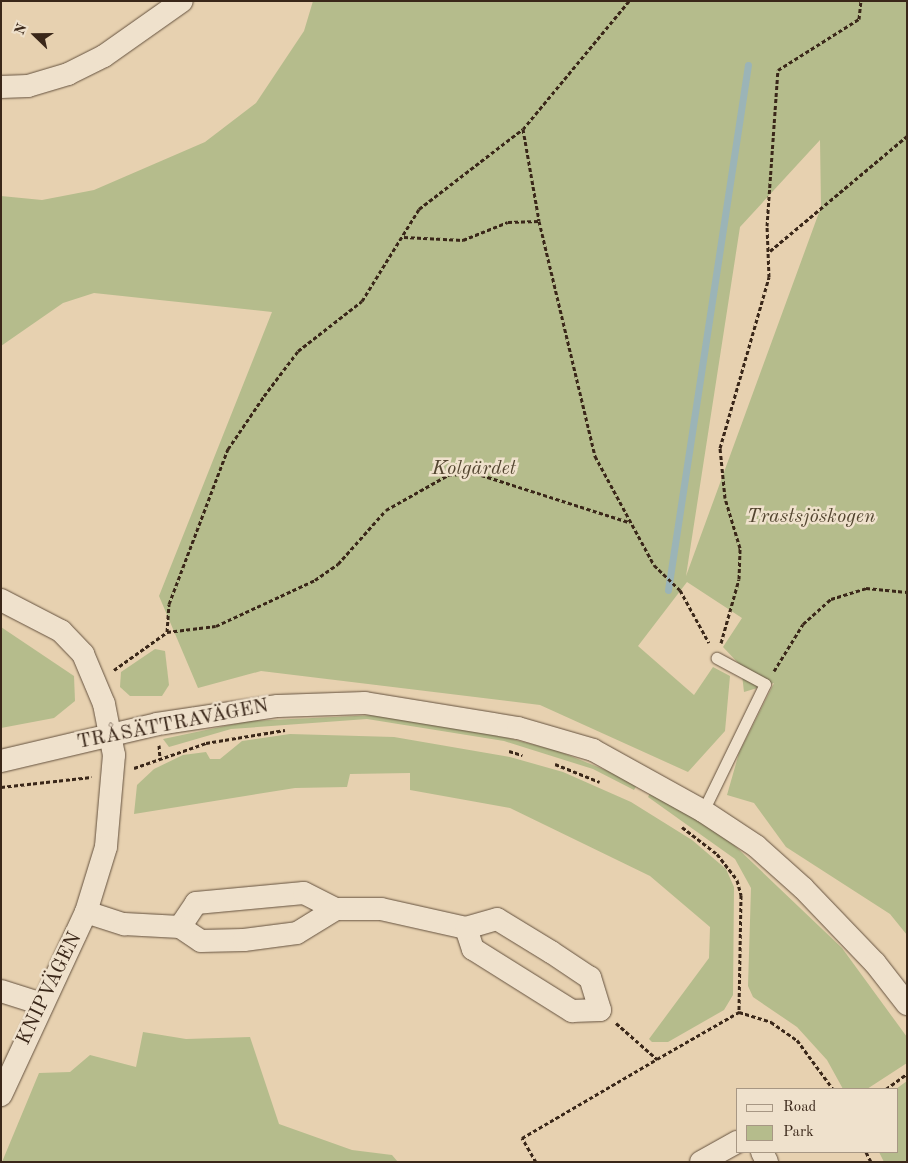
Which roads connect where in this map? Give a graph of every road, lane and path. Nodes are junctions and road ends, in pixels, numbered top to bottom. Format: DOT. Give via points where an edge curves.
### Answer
graph roads {
  1 [pos="182,1"];
  2 [pos="629,1"];
  3 [pos="861,1"];
  4 [pos="1,87"];
  5 [pos="523,130"];
  6 [pos="907,136"];
  7 [pos="539,221"];
  8 [pos="404,237"];
  9 [pos="770,251"];
  10 [pos="630,522"];
  11 [pos="907,592"];
  12 [pos="1,600"];
  13 [pos="167,632"];
  14 [pos="717,658"];
  15 [pos="107,674"];
  16 [pos="765,684"];
  17 [pos="292,730"];
  18 [pos="110,735"];
  19 [pos="500,749"];
  20 [pos="526,756"];
  21 [pos="1,761"];
  22 [pos="552,763"];
  23 [pos="114,772"];
  24 [pos="607,785"];
  25 [pos="1,787"];
  26 [pos="703,811"];
  27 [pos="680,826"];
  28 [pos="336,909"];
  29 [pos="86,912"];
  30 [pos="180,927"];
  31 [pos="466,928"];
  32 [pos="1,991"];
  33 [pos="42,1004"];
  34 [pos="907,1004"];
  35 [pos="600,1010"];
  36 [pos="738,1012"];
  37 [pos="658,1059"];
  38 [pos="907,1074"];
  39 [pos="832,1088"];
  40 [pos="887,1088"];
  41 [pos="1,1095"];
  42 [pos="736,1143"];
  43 [pos="536,1162"];
  44 [pos="701,1162"];
  1 -- 4 [label="street" via="104,56 68,74 28,86"];
  2 -- 5 [label="path"];
  3 -- 9 [label="path" via="859,18 778,70 767,226"];
  5 -- 7 [label="path"];
  5 -- 8 [label="path" via="419,209"];
  6 -- 9 [label="path"];
  7 -- 8 [label="path" via="508,222 464,240"];
  7 -- 10 [label="path" via="595,456"];
  8 -- 13 [label="path" via="362,302 298,351 228,449 168,604"];
  9 -- 14 [label="path" via="769,277 720,448 725,498 740,548 739,580"];
  10 -- 13 [label="path" via="474,474 448,475 386,510 338,564 314,580 216,626"];
  10 -- 14 [label="path" via="661,574 680,590"];
  11 -- 16 [label="path" via="866,588 831,599 803,624"];
  12 -- 18 [label="street, KNIPVÄGEN" via="61,630 83,654 104,704"];
  13 -- 15 [label="path"];
  14 -- 16 [label="lane"];
  16 -- 26 [label="lane"];
  17 -- 23 [label="path" via="206,743"];
  18 -- 21 [label="street, TRÅSÄTTRAVÄGEN"];
  18 -- 23 [label="street, KNIPVÄGEN"];
  18 -- 26 [label="street, TRÅSÄTTRAVÄGEN" via="278,706 365,703 424,710 518,728 594,750"];
  19 -- 20 [label="path"];
  22 -- 24 [label="path"];
  23 -- 25 [label="path"];
  23 -- 29 [label="street, KNIPVÄGEN" via="106,847"];
  26 -- 34 [label="street, TRÅSÄTTRAVÄGEN" via="756,846 803,888 875,963"];
  27 -- 36 [label="path" via="717,854 737,880 742,895"];
  28 -- 30 [label="street, KNIPVÄGEN" via="297,933 244,940 201,940"];
  28 -- 30 [label="street" via="304,893 244,897 196,903"];
  28 -- 31 [label="street" via="381,909"];
  29 -- 30 [label="street, KNIPVÄGEN" via="124,924"];
  29 -- 33 [label="street, KNIPVÄGEN"];
  31 -- 35 [label="street" via="473,949 572,1011"];
  31 -- 35 [label="street" via="497,919 535,942 590,978"];
  32 -- 33 [label="street"];
  33 -- 41 [label="street, KNIPVÄGEN"];
  35 -- 37 [label="path"];
  36 -- 37 [label="path"];
  36 -- 39 [label="path" via="771,1022 797,1040"];
  37 -- 43 [label="path" via="522,1138"];
  38 -- 40 [label="path"];
  42 -- 44 [label="street"];
}
